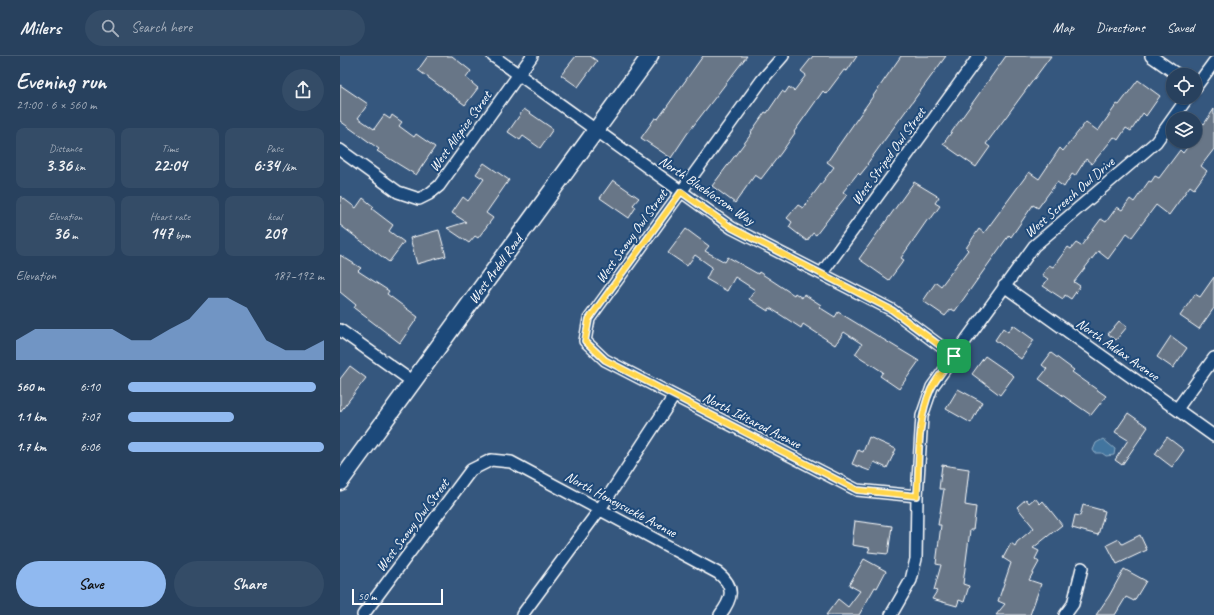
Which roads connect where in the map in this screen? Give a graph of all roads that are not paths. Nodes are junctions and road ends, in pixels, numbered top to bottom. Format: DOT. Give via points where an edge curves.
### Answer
graph roads {
  1 [pos="493,56"];
  2 [pos="532,56"];
  3 [pos="650,56"];
  4 [pos="782,56"];
  5 [pos="979,56"];
  6 [pos="1151,56"];
  7 [pos="1214,62"];
  8 [pos="1168,68"];
  9 [pos="518,74"];
  10 [pos="1202,78"];
  11 [pos="1183,104"];
  12 [pos="596,130"];
  13 [pos="340,150"];
  14 [pos="681,192"];
  15 [pos="822,273"];
  16 [pos="1004,286"];
  17 [pos="340,330"];
  18 [pos="585,341"];
  19 [pos="954,356"];
  20 [pos="1214,358"];
  21 [pos="413,382"];
  22 [pos="674,396"];
  23 [pos="1177,409"];
  24 [pos="1214,436"];
  25 [pos="491,460"];
  26 [pos="340,482"];
  27 [pos="917,496"];
  28 [pos="600,509"];
  29 [pos="1082,568"];
  30 [pos="363,615"];
  31 [pos="522,615"];
  32 [pos="720,615"];
  33 [pos="891,615"];
  34 [pos="1065,615"];
  1 -- 9 [label="street, North Blueblossom Way"];
  2 -- 9 [label="street, West Allspice Street"];
  3 -- 12 [label="street, West Ardell Road"];
  4 -- 14 [label="street, West Snowy Owl Street"];
  5 -- 15 [label="street, West Striped Owl Street"];
  6 -- 8 [label="street"];
  7 -- 10 [label="street"];
  9 -- 12 [label="street, North Blueblossom Way"];
  9 -- 13 [label="street, West Allspice Street" via="439,186 419,199 398,192"];
  11 -- 16 [label="street, West Screech Owl Drive" via="1156,142 1034,246"];
  12 -- 14 [label="street, North Blueblossom Way"];
  12 -- 21 [label="street, West Ardell Road"];
  14 -- 15 [label="street, North Blueblossom Way" via="732,228"];
  14 -- 18 [label="street, West Snowy Owl Street" via="589,319"];
  15 -- 19 [label="street, North Blueblossom Way" via="892,310"];
  16 -- 19 [label="street, West Screech Owl Drive"];
  16 -- 23 [label="street, North Addax Avenue"];
  17 -- 21 [label="street"];
  18 -- 22 [label="street, North Iditarod Avenue" via="605,360"];
  19 -- 27 [label="street, West Screech Owl Drive" via="932,387 922,416"];
  20 -- 23 [label="street"];
  21 -- 26 [label="street, West Ardell Road"];
  22 -- 27 [label="street, North Iditarod Avenue" via="857,490"];
  22 -- 28 [label="street"];
  23 -- 24 [label="street, North Addax Avenue"];
  25 -- 28 [label="street, North Honeysuckle Avenue" via="511,462"];
  25 -- 30 [label="street, West Snowy Owl Street" via="471,470"];
  27 -- 33 [label="street, West Screech Owl Drive" via="916,559 911,580"];
  28 -- 31 [label="street"];
  28 -- 32 [label="street, North Honeysuckle Avenue" via="726,579 730,587 728,605"];
  29 -- 34 [label="street" via="1073,604"];
}
